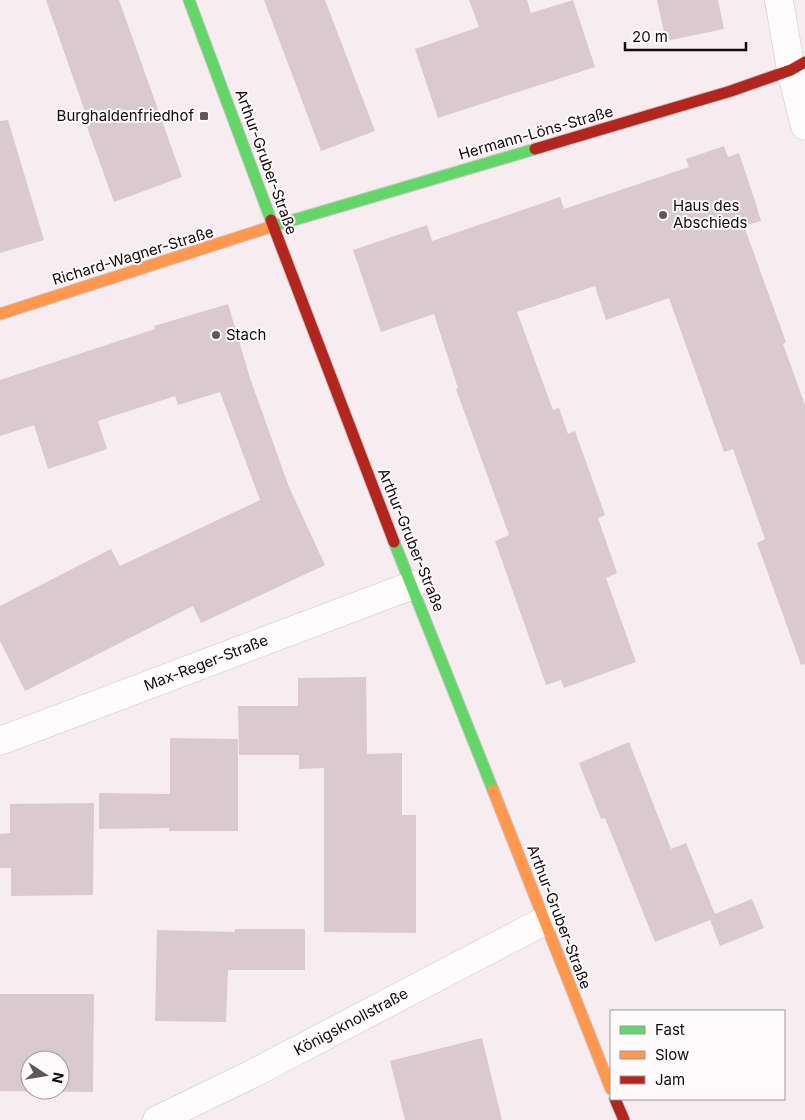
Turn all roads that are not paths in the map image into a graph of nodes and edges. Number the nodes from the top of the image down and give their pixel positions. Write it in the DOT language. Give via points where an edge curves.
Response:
graph roads {
  1 [pos="189,0"];
  2 [pos="779,0"];
  3 [pos="798,66"];
  4 [pos="805,126"];
  5 [pos="274,228"];
  6 [pos="0,314"];
  7 [pos="413,584"];
  8 [pos="0,741"];
  9 [pos="544,921"];
  10 [pos="610,1086"];
  11 [pos="615,1100"];
  12 [pos="157,1120"];
  13 [pos="624,1120"];
  1 -- 5 [label="street, Arthur-Gruber-Straße"];
  2 -- 3 [label="street"];
  3 -- 4 [label="street"];
  3 -- 5 [label="street, Hermann-Löns-Straße" via="730,91"];
  5 -- 6 [label="street, Richard-Wagner-Straße"];
  5 -- 7 [label="street, Arthur-Gruber-Straße" via="336,394"];
  7 -- 8 [label="street, Max-Reger-Straße"];
  7 -- 9 [label="street, Arthur-Gruber-Straße"];
  9 -- 10 [label="street, Arthur-Gruber-Straße"];
  9 -- 12 [label="street, Königsknollstraße" via="254,1073"];
  11 -- 13 [label="street"];
}
